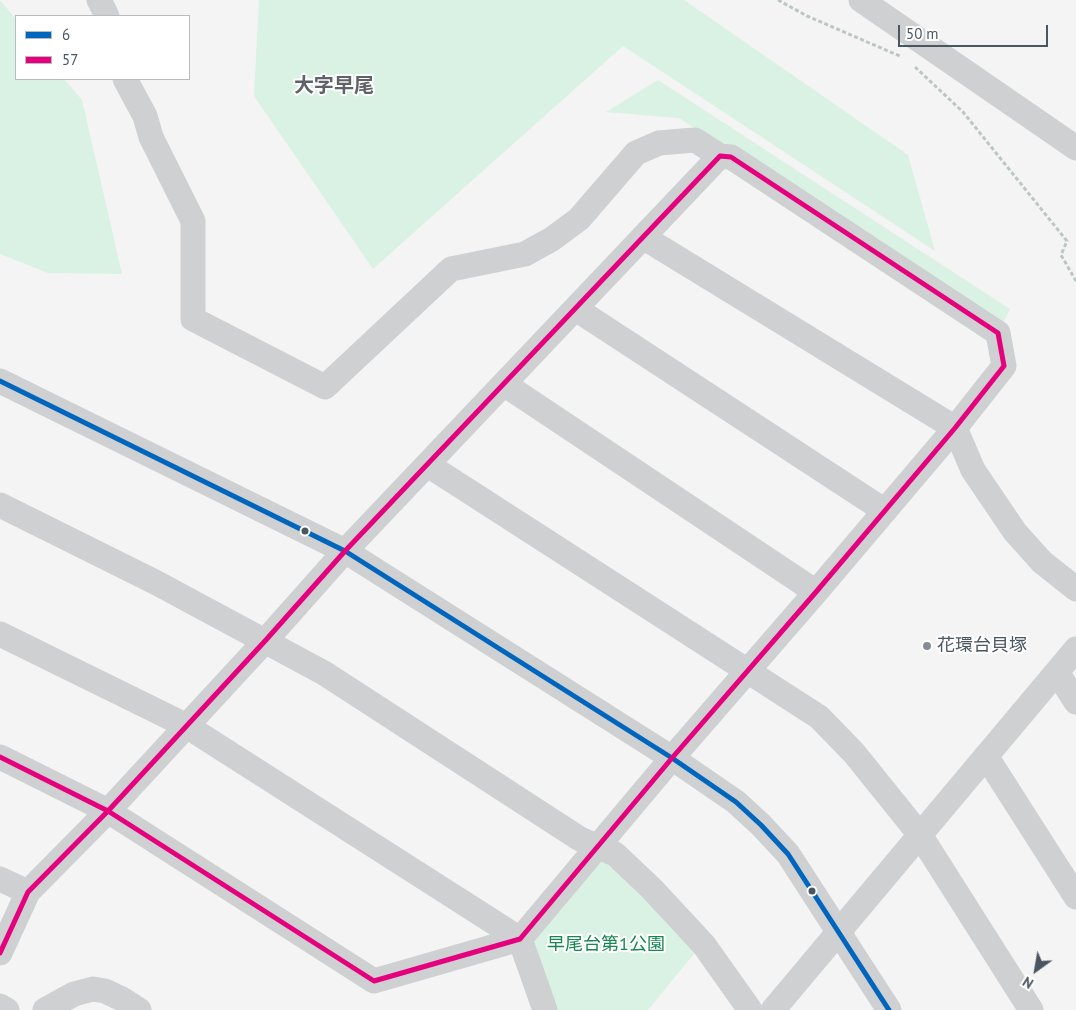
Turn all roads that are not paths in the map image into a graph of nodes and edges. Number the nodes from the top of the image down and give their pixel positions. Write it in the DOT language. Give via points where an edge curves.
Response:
graph roads {
  1 [pos="99,0"];
  2 [pos="861,0"];
  3 [pos="106,15"];
  4 [pos="125,80"];
  5 [pos="1076,148"];
  6 [pos="720,156"];
  7 [pos="643,237"];
  8 [pos="576,309"];
  9 [pos="504,384"];
  10 [pos="2,385"];
  11 [pos="955,428"];
  12 [pos="428,465"];
  13 [pos="0,505"];
  14 [pos="885,511"];
  15 [pos="345,551"];
  16 [pos="1076,589"];
  17 [pos="816,592"];
  18 [pos="0,634"];
  19 [pos="265,641"];
  20 [pos="1076,649"];
  21 [pos="748,671"];
  22 [pos="1056,672"];
  23 [pos="1076,702"];
  24 [pos="185,725"];
  25 [pos="986,756"];
  26 [pos="0,757"];
  27 [pos="672,758"];
  28 [pos="108,811"];
  29 [pos="920,835"];
  30 [pos="598,847"];
  31 [pos="0,878"];
  32 [pos="28,892"];
  33 [pos="1076,897"];
  34 [pos="838,932"];
  35 [pos="520,939"];
  36 [pos="0,953"];
  37 [pos="0,1006"];
  38 [pos="7,1010"];
  39 [pos="44,1010"];
  40 [pos="139,1010"];
  41 [pos="545,1010"];
  42 [pos="750,1010"];
  43 [pos="773,1010"];
  44 [pos="889,1010"];
  45 [pos="1031,1010"];
  1 -- 3 [label="street"];
  2 -- 5 [label="street"];
  4 -- 6 [label="street" via="145,116 151,137 193,221 192,319 325,387 451,269 525,254 552,239 579,219 636,153 659,143 695,140"];
  6 -- 7 [label="street"];
  6 -- 11 [label="street" via="731,157 998,332 1004,366"];
  7 -- 8 [label="street"];
  7 -- 11 [label="street"];
  8 -- 9 [label="street"];
  8 -- 14 [label="street"];
  9 -- 12 [label="street"];
  9 -- 17 [label="street"];
  10 -- 15 [label="street"];
  11 -- 14 [label="street"];
  11 -- 16 [label="street" via="973,470 1015,532 1042,562"];
  12 -- 15 [label="street"];
  12 -- 21 [label="street"];
  13 -- 19 [label="street"];
  14 -- 17 [label="street"];
  15 -- 19 [label="street"];
  15 -- 27 [label="street"];
  17 -- 21 [label="street"];
  18 -- 24 [label="street"];
  19 -- 24 [label="street"];
  19 -- 30 [label="street" via="324,673 580,839"];
  20 -- 22 [label="street"];
  21 -- 27 [label="street"];
  21 -- 29 [label="street" via="819,717 854,753"];
  22 -- 23 [label="street"];
  22 -- 25 [label="street"];
  24 -- 28 [label="street"];
  24 -- 35 [label="street"];
  25 -- 29 [label="street"];
  25 -- 33 [label="street"];
  26 -- 28 [label="street"];
  27 -- 30 [label="street"];
  27 -- 34 [label="street" via="736,802 788,854"];
  28 -- 32 [label="street"];
  28 -- 35 [label="street" via="374,981"];
  29 -- 34 [label="street"];
  29 -- 45 [label="street"];
  30 -- 35 [label="street"];
  30 -- 42 [label="street" via="615,854 678,917 704,945"];
  31 -- 32 [label="street"];
  32 -- 36 [label="street"];
  34 -- 43 [label="street"];
  34 -- 44 [label="street"];
  35 -- 41 [label="street"];
  37 -- 38 [label="street"];
  39 -- 40 [label="street" via="74,994 93,989 105,991"];
}
